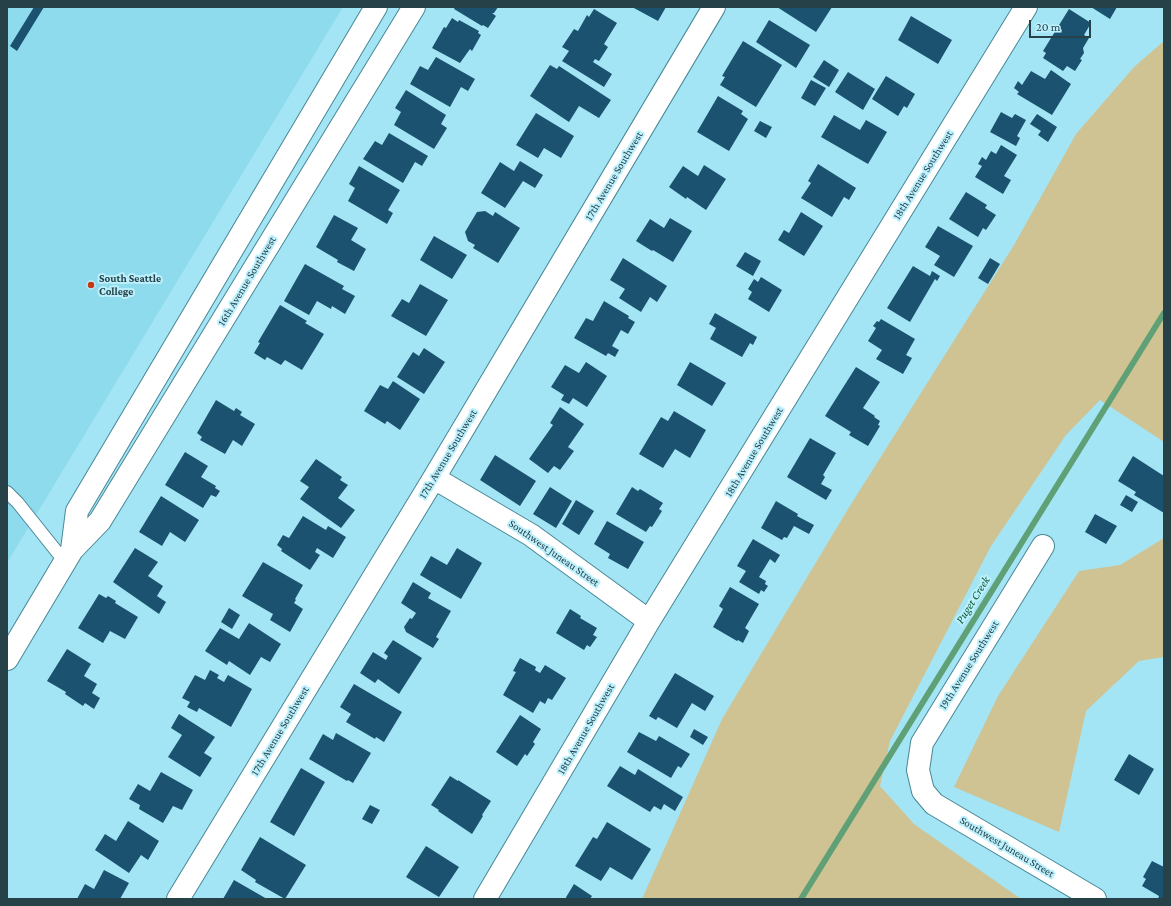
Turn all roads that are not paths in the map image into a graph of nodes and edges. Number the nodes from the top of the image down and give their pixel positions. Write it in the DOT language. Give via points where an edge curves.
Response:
graph roads {
  1 [pos="376,7"];
  2 [pos="414,7"];
  3 [pos="714,7"];
  4 [pos="1026,7"];
  5 [pos="434,478"];
  6 [pos="7,492"];
  7 [pos="1042,546"];
  8 [pos="68,556"];
  9 [pos="649,621"];
  10 [pos="7,659"];
  11 [pos="923,791"];
  12 [pos="178,899"];
  13 [pos="485,899"];
  14 [pos="1095,899"];
  1 -- 8 [label="street, 16th Avenue Southwest" via="77,511"];
  2 -- 8 [label="street, 16th Avenue Southwest" via="100,521"];
  3 -- 5 [label="street, 17th Avenue Southwest"];
  4 -- 9 [label="street, 18th Avenue Southwest"];
  5 -- 9 [label="street, Southwest Juneau Street" via="531,535"];
  5 -- 12 [label="street, 17th Avenue Southwest"];
  6 -- 8 [label="lane"];
  7 -- 11 [label="street, 19th Avenue Southwest" via="922,743 918,770"];
  8 -- 10 [label="street, 16th Avenue Southwest"];
  9 -- 13 [label="street, 18th Avenue Southwest"];
  11 -- 14 [label="street, Southwest Juneau Street" via="934,804"];
}
